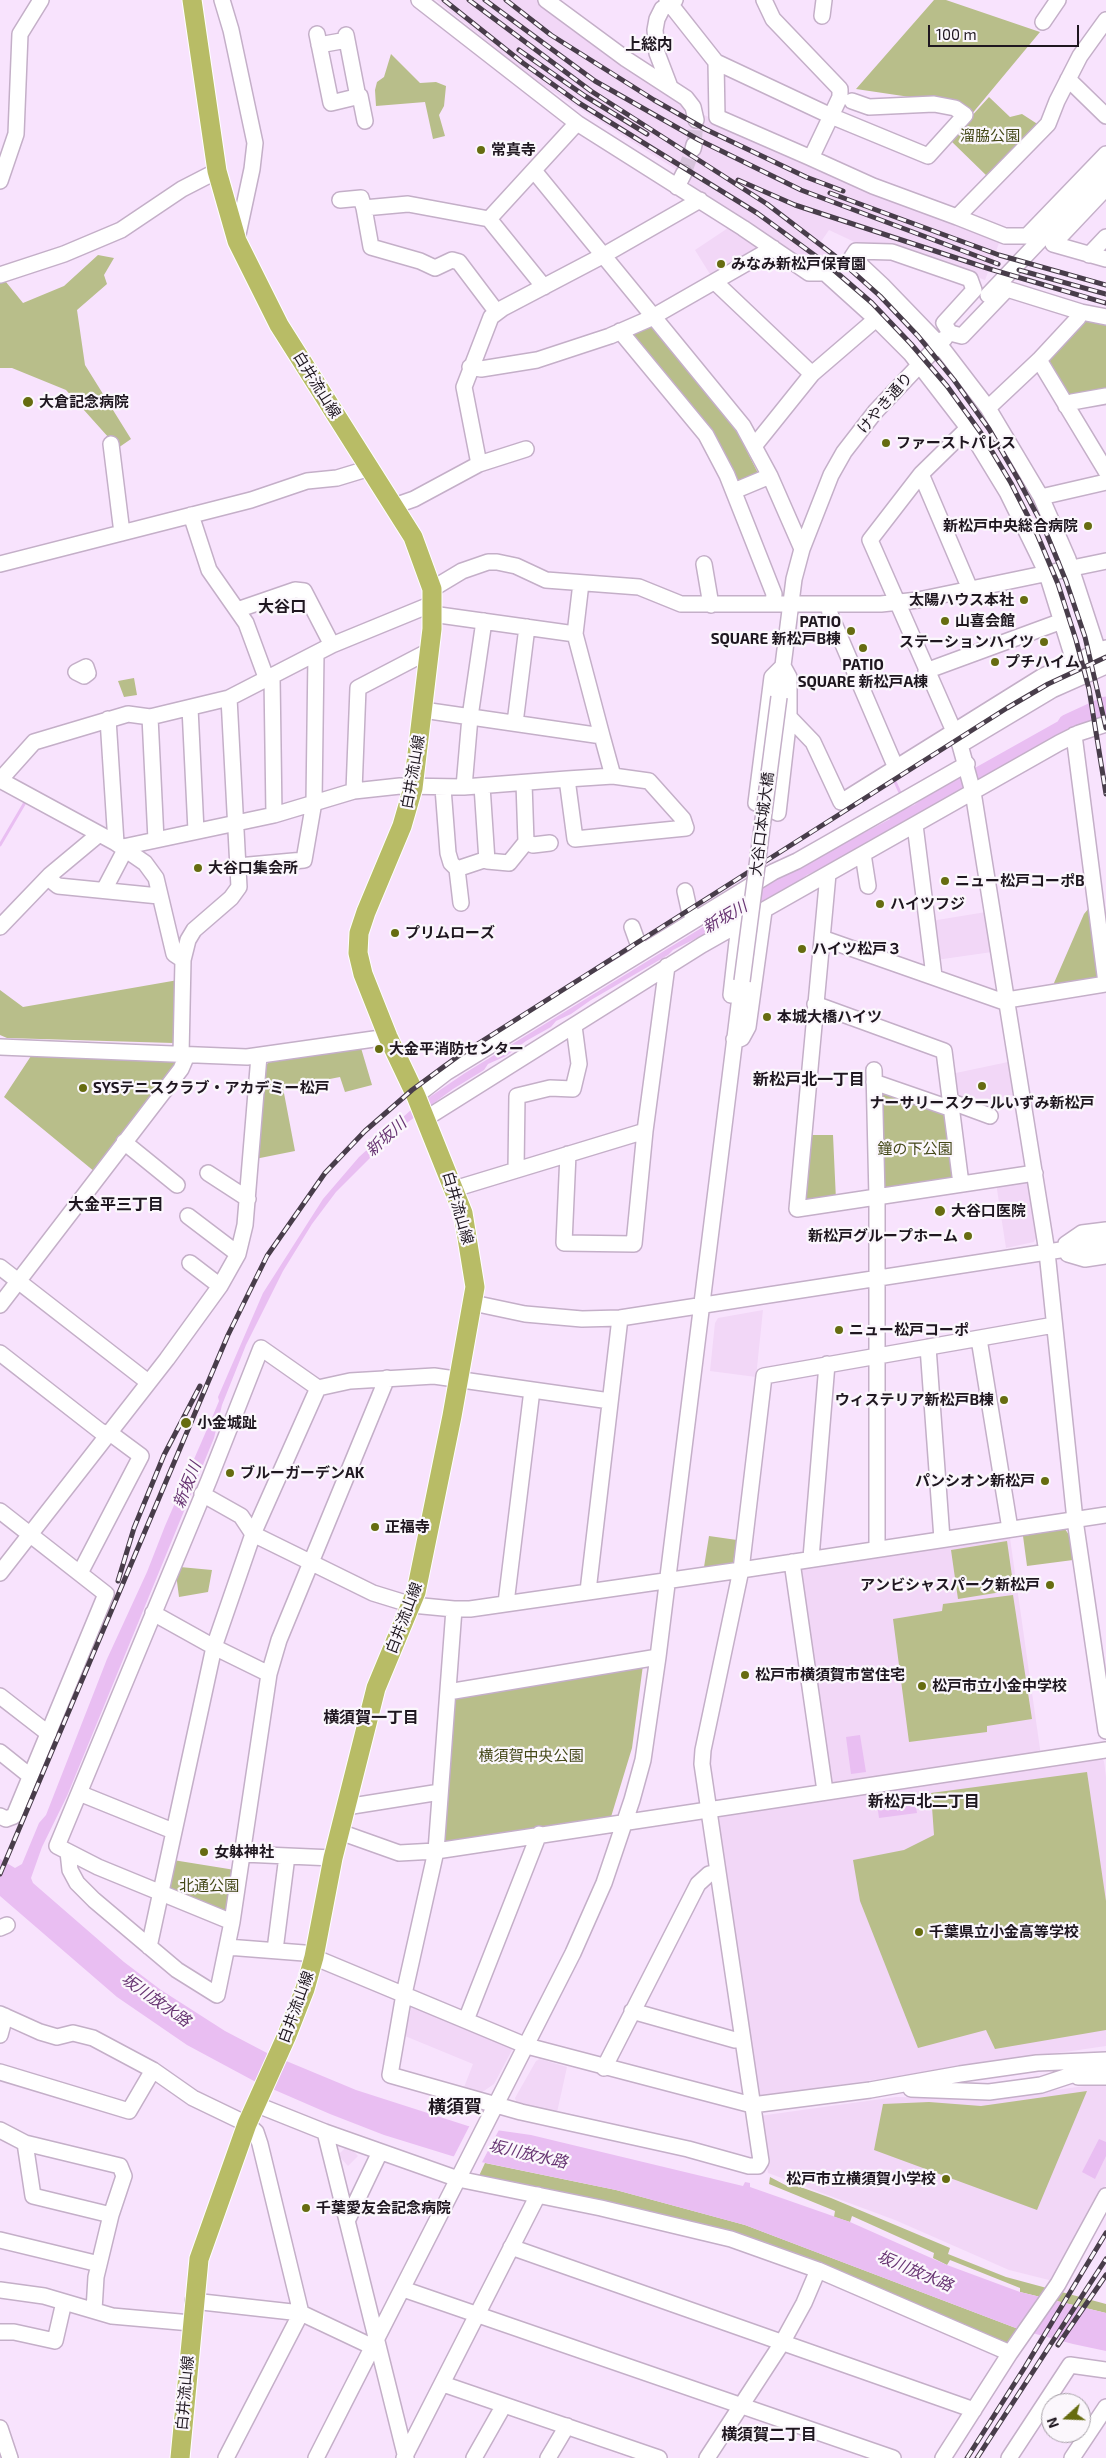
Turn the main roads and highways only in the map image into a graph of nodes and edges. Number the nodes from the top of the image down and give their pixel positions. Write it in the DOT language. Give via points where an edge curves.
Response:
graph roads {
  1 [pos="192,0"];
  2 [pos="180,2458"];
  1 -- 2 [label="main road, 白井流山線" via="217,171 237,241 279,325 394,506 420,553 432,602 413,788 402,826 366,912 359,933 358,953 388,1037 454,1189 462,1213 475,1286 422,1567 412,1605 376,1688 333,1858 305,1989 247,2124 199,2259"];
}
